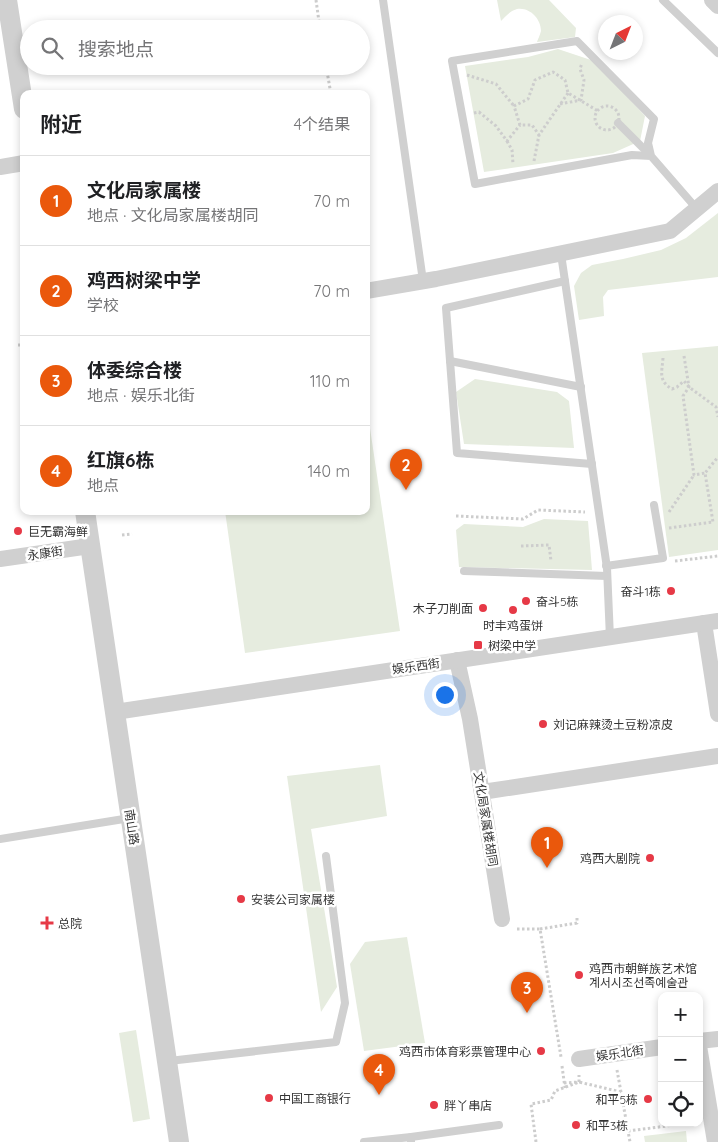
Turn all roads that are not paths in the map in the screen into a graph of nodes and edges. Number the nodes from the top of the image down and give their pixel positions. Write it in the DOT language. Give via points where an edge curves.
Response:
graph roads {
  1 [pos="7,0"];
  2 [pos="383,0"];
  3 [pos="663,0"];
  4 [pos="712,0"];
  5 [pos="718,6"];
  6 [pos="718,53"];
  7 [pos="21,90"];
  8 [pos="618,123"];
  9 [pos="648,142"];
  10 [pos="632,156"];
  11 [pos="651,156"];
  12 [pos="20,164"];
  13 [pos="0,167"];
  14 [pos="718,191"];
  15 [pos="697,208"];
  16 [pos="561,254"];
  17 [pos="423,281"];
  18 [pos="565,281"];
  19 [pos="370,290"];
  20 [pos="450,361"];
  21 [pos="580,387"];
  22 [pos="592,464"];
  23 [pos="654,505"];
  24 [pos="86,515"];
  25 [pos="90,546"];
  26 [pos="0,560"];
  27 [pos="606,566"];
  28 [pos="464,571"];
  29 [pos="607,576"];
  30 [pos="711,622"];
  31 [pos="610,638"];
  32 [pos="457,660"];
  33 [pos="114,712"];
  34 [pos="718,714"];
  35 [pos="718,756"];
  36 [pos="482,792"];
  37 [pos="130,818"];
  38 [pos="0,839"];
  39 [pos="326,856"];
  40 [pos="502,919"];
  41 [pos="718,1039"];
  42 [pos="703,1041"];
  43 [pos="658,1048"];
  44 [pos="579,1059"];
  45 [pos="167,1061"];
  46 [pos="703,1070"];
  47 [pos="499,1125"];
  48 [pos="411,1139"];
  49 [pos="179,1142"];
  50 [pos="364,1142"];
  51 [pos="715,1142"];
  1 -- 7 [label="street"];
  2 -- 17 [label="lane"];
  3 -- 6 [label="lane"];
  4 -- 5 [label="street"];
  8 -- 11 [label="lane"];
  9 -- 10 [label="lane"];
  9 -- 10 [label="lane" via="654,119 577,41 452,61 475,184"];
  9 -- 11 [label="lane"];
  10 -- 11 [label="lane"];
  11 -- 15 [label="lane"];
  12 -- 13 [label="street"];
  14 -- 15 [label="street"];
  15 -- 16 [label="street" via="670,231"];
  16 -- 17 [label="street"];
  16 -- 18 [label="lane"];
  17 -- 19 [label="street"];
  18 -- 20 [label="lane" via="446,308"];
  18 -- 21 [label="lane"];
  20 -- 21 [label="lane"];
  20 -- 22 [label="lane" via="456,453"];
  21 -- 22 [label="lane"];
  22 -- 27 [label="lane"];
  23 -- 27 [label="lane" via="663,558"];
  24 -- 25 [label="street, 南山路"];
  25 -- 26 [label="street, 永康街"];
  25 -- 33 [label="street, 南山路"];
  27 -- 29 [label="lane"];
  28 -- 29 [label="lane"];
  29 -- 31 [label="lane"];
  30 -- 31 [label="street, 娱乐西街"];
  30 -- 34 [label="street"];
  31 -- 32 [label="street, 娱乐西街"];
  32 -- 33 [label="street, 娱乐西街"];
  32 -- 36 [label="street, 文化局家属楼胡同"];
  33 -- 37 [label="street, 南山路"];
  35 -- 36 [label="street"];
  36 -- 40 [label="street, 文化局家属楼胡同"];
  37 -- 38 [label="lane"];
  37 -- 45 [label="street, 南山路"];
  39 -- 45 [label="lane" via="345,1003 336,1042"];
  41 -- 42 [label="street"];
  43 -- 44 [label="street, 娱乐北街"];
  45 -- 49 [label="street, 南山路"];
  46 -- 51 [label="street"];
  47 -- 48 [label="lane"];
  48 -- 50 [label="lane"];
}
